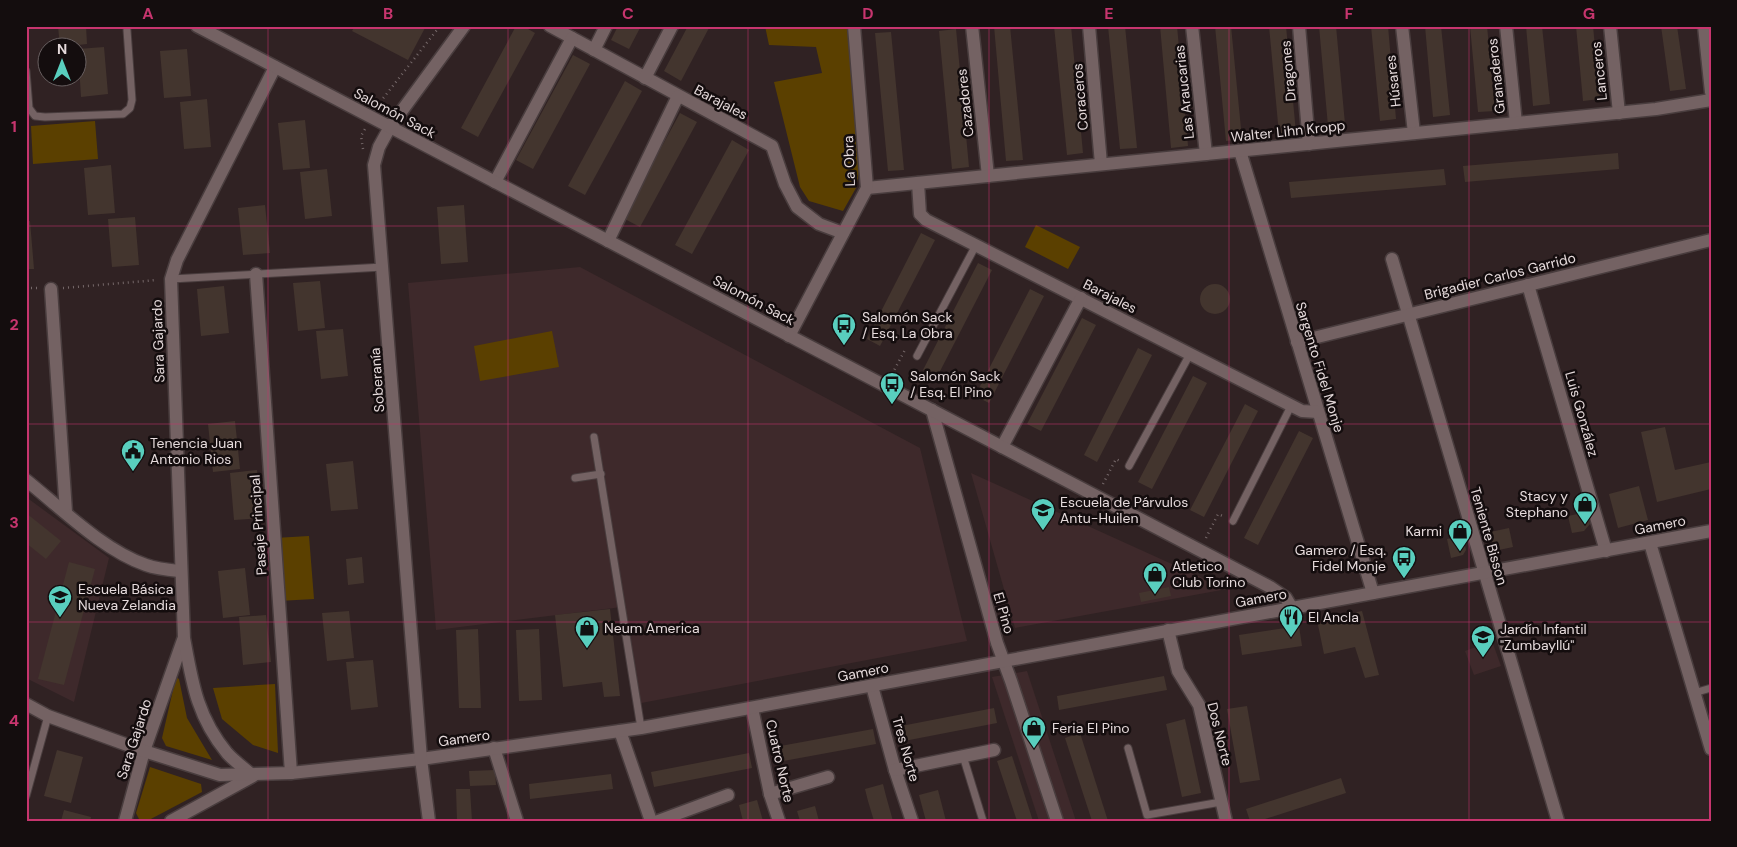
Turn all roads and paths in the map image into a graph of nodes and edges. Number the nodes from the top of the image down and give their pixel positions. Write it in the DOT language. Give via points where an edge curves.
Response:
graph roads {
  1 [pos="196,26"];
  2 [pos="464,26"];
  3 [pos="550,26"];
  4 [pos="606,26"];
  5 [pos="672,26"];
  6 [pos="854,26"];
  7 [pos="972,26"];
  8 [pos="1089,26"];
  9 [pos="1192,26"];
  10 [pos="1298,26"];
  11 [pos="1402,26"];
  12 [pos="1506,26"];
  13 [pos="1610,26"];
  14 [pos="1704,26"];
  15 [pos="127,30"];
  16 [pos="572,38"];
  17 [pos="594,50"];
  18 [pos="275,67"];
  19 [pos="26,71"];
  20 [pos="645,78"];
  21 [pos="1711,92"];
  22 [pos="678,96"];
  23 [pos="1711,100"];
  24 [pos="1618,113"];
  25 [pos="1516,123"];
  26 [pos="390,127"];
  27 [pos="1414,133"];
  28 [pos="1309,144"];
  29 [pos="1240,150"];
  30 [pos="1206,154"];
  31 [pos="1101,164"];
  32 [pos="988,176"];
  33 [pos="495,182"];
  34 [pos="918,183"];
  35 [pos="867,188"];
  36 [pos="843,233"];
  37 [pos="1711,240"];
  38 [pos="608,241"];
  39 [pos="976,245"];
  40 [pos="1392,259"];
  41 [pos="383,267"];
  42 [pos="256,274"];
  43 [pos="171,279"];
  44 [pos="1528,285"];
  45 [pos="26,288"];
  46 [pos="51,289"];
  47 [pos="1081,298"];
  48 [pos="1408,314"];
  49 [pos="789,336"];
  50 [pos="1296,342"];
  51 [pos="1190,354"];
  52 [pos="902,356"];
  53 [pos="917,356"];
  54 [pos="886,386"];
  55 [pos="1291,406"];
  56 [pos="932,410"];
  57 [pos="1318,412"];
  58 [pos="594,437"];
  59 [pos="1002,447"];
  60 [pos="1129,466"];
  61 [pos="600,474"];
  62 [pos="575,478"];
  63 [pos="26,480"];
  64 [pos="1096,496"];
  65 [pos="66,512"];
  66 [pos="1216,519"];
  67 [pos="1233,521"];
  68 [pos="1711,531"];
  69 [pos="1650,543"];
  70 [pos="1200,550"];
  71 [pos="1606,551"];
  72 [pos="180,571"];
  73 [pos="1484,573"];
  74 [pos="1373,592"];
  75 [pos="1292,608"];
  76 [pos="1168,630"];
  77 [pos="184,638"];
  78 [pos="1003,661"];
  79 [pos="872,686"];
  80 [pos="1711,688"];
  81 [pos="1694,692"];
  82 [pos="26,704"];
  83 [pos="752,708"];
  84 [pos="48,716"];
  85 [pos="641,728"];
  86 [pos="620,731"];
  87 [pos="494,748"];
  88 [pos="1128,748"];
  89 [pos="994,750"];
  90 [pos="1711,750"];
  91 [pos="144,751"];
  92 [pos="963,756"];
  93 [pos="421,759"];
  94 [pos="895,770"];
  95 [pos="291,774"];
  96 [pos="253,776"];
  97 [pos="828,777"];
  98 [pos="770,794"];
  99 [pos="728,795"];
  100 [pos="26,796"];
  101 [pos="1221,802"];
  102 [pos="125,821"];
  103 [pos="170,821"];
  104 [pos="429,821"];
  105 [pos="517,821"];
  106 [pos="651,821"];
  107 [pos="658,821"];
  108 [pos="778,821"];
  109 [pos="912,821"];
  110 [pos="983,821"];
  111 [pos="1057,821"];
  112 [pos="1226,821"];
  113 [pos="1558,821"];
  1 -- 18 [label="street, Salomón Sack"];
  2 -- 26 [label="street, Soberanía"];
  3 -- 16 [label="street, Barajales"];
  4 -- 17 [label="street"];
  5 -- 20 [label="street"];
  6 -- 35 [label="street, La Obra"];
  7 -- 32 [label="street, Cazadores"];
  8 -- 31 [label="street, Coraceros"];
  9 -- 30 [label="street, Las Araucarias"];
  10 -- 28 [label="street, Dragones"];
  11 -- 27 [label="street, Húsares"];
  12 -- 25 [label="street, Granaderos"];
  13 -- 24 [label="street, Lanceros"];
  14 -- 21 [label="street"];
  15 -- 19 [label="lane" via="132,100 130,108 123,114 35,116 29,108"];
  16 -- 17 [label="street, Barajales"];
  16 -- 33 [label="street"];
  17 -- 20 [label="street, Barajales"];
  18 -- 26 [label="street, Salomón Sack"];
  18 -- 43 [label="street, Sara Gajardo"];
  20 -- 22 [label="street, Barajales"];
  22 -- 36 [label="street, Barajales" via="772,146 785,184 797,206 819,224"];
  22 -- 38 [label="street"];
  23 -- 24 [label="street, Walter Lihn Kropp"];
  24 -- 25 [label="street, Walter Lihn Kropp"];
  25 -- 27 [label="street, Walter Lihn Kropp"];
  26 -- 33 [label="street, Salomón Sack"];
  26 -- 41 [label="street, Soberanía" via="374,166"];
  27 -- 28 [label="street, Walter Lihn Kropp"];
  28 -- 29 [label="street, Walter Lihn Kropp"];
  29 -- 30 [label="street, Walter Lihn Kropp"];
  29 -- 50 [label="street, Sargento Fidel Monje"];
  30 -- 31 [label="street, Walter Lihn Kropp"];
  31 -- 32 [label="street, Walter Lihn Kropp"];
  32 -- 34 [label="street, Walter Lihn Kropp"];
  33 -- 38 [label="street, Salomón Sack"];
  34 -- 35 [label="street, Walter Lihn Kropp"];
  34 -- 39 [label="street, Barajales" via="920,214 924,219"];
  35 -- 36 [label="street, La Obra"];
  36 -- 49 [label="street, La Obra"];
  37 -- 44 [label="street, Brigadier Carlos Garrido"];
  38 -- 49 [label="street, Salomón Sack"];
  39 -- 47 [label="street, Barajales"];
  39 -- 53 [label="lane"];
  40 -- 48 [label="street, Teniente Bisson"];
  41 -- 42 [label="lane"];
  41 -- 93 [label="street, Soberanía"];
  42 -- 43 [label="lane"];
  42 -- 95 [label="street, Pasaje Principal"];
  43 -- 46 [label="path"];
  43 -- 72 [label="street, Sara Gajardo"];
  44 -- 48 [label="street, Brigadier Carlos Garrido"];
  44 -- 71 [label="street, Luis González"];
  45 -- 46 [label="path"];
  46 -- 65 [label="street"];
  47 -- 51 [label="street, Barajales"];
  47 -- 59 [label="street"];
  48 -- 50 [label="street, Brigadier Carlos Garrido"];
  48 -- 73 [label="street, Teniente Bisson"];
  49 -- 54 [label="street, Salomón Sack"];
  50 -- 57 [label="street, Sargento Fidel Monje"];
  51 -- 55 [label="street, Barajales"];
  51 -- 60 [label="lane"];
  52 -- 54 [label="path"];
  54 -- 56 [label="street, Salomón Sack"];
  55 -- 57 [label="street, Barajales"];
  55 -- 67 [label="lane"];
  56 -- 59 [label="street, Salomón Sack"];
  56 -- 78 [label="street, El Pino"];
  57 -- 74 [label="street, Sargento Fidel Monje"];
  58 -- 61 [label="lane"];
  59 -- 64 [label="street, Salomón Sack"];
  60 -- 64 [label="path" via="1116,459"];
  61 -- 62 [label="lane"];
  61 -- 85 [label="lane"];
  63 -- 65 [label="street"];
  64 -- 70 [label="street, Salomón Sack"];
  65 -- 72 [label="street" via="108,546 130,558 145,565"];
  66 -- 70 [label="path"];
  68 -- 69 [label="street, Gamero"];
  69 -- 71 [label="street, Gamero"];
  69 -- 81 [label="street"];
  70 -- 75 [label="street, Salomón Sack" via="1279,592"];
  71 -- 73 [label="street, Gamero"];
  72 -- 77 [label="street, Sara Gajardo"];
  73 -- 74 [label="street, Gamero"];
  73 -- 113 [label="street, Teniente Bisson"];
  74 -- 75 [label="street, Gamero"];
  75 -- 76 [label="street, Gamero"];
  76 -- 78 [label="street, Gamero"];
  76 -- 101 [label="street, Dos Norte" via="1178,671 1199,705"];
  77 -- 91 [label="street, Sara Gajardo"];
  77 -- 96 [label="street, Sara Gajardo" via="195,696 206,723 227,754"];
  78 -- 79 [label="street, Gamero"];
  78 -- 111 [label="street, El Pino"];
  79 -- 83 [label="street, Gamero"];
  79 -- 94 [label="street, Tres Norte"];
  80 -- 81 [label="lane"];
  81 -- 90 [label="street"];
  82 -- 84 [label="street, Gamero"];
  83 -- 85 [label="street, Gamero"];
  83 -- 98 [label="street, Cuatro Norte"];
  84 -- 91 [label="street, Gamero"];
  84 -- 100 [label="lane"];
  85 -- 86 [label="street, Gamero"];
  86 -- 87 [label="street, Gamero"];
  86 -- 106 [label="street"];
  87 -- 93 [label="street, Gamero"];
  87 -- 105 [label="street"];
  88 -- 101 [label="lane" via="1147,815"];
  89 -- 92 [label="street"];
  91 -- 96 [label="street, Gamero" via="220,775"];
  91 -- 102 [label="street, Sara Gajardo"];
  92 -- 94 [label="street"];
  92 -- 110 [label="lane"];
  93 -- 95 [label="street, Gamero"];
  93 -- 104 [label="street, Soberanía"];
  94 -- 109 [label="street, Tres Norte"];
  95 -- 96 [label="street, Gamero"];
  96 -- 103 [label="street"];
  97 -- 98 [label="street"];
  98 -- 108 [label="street, Cuatro Norte"];
  99 -- 107 [label="street"];
  101 -- 112 [label="street, Dos Norte"];
}
